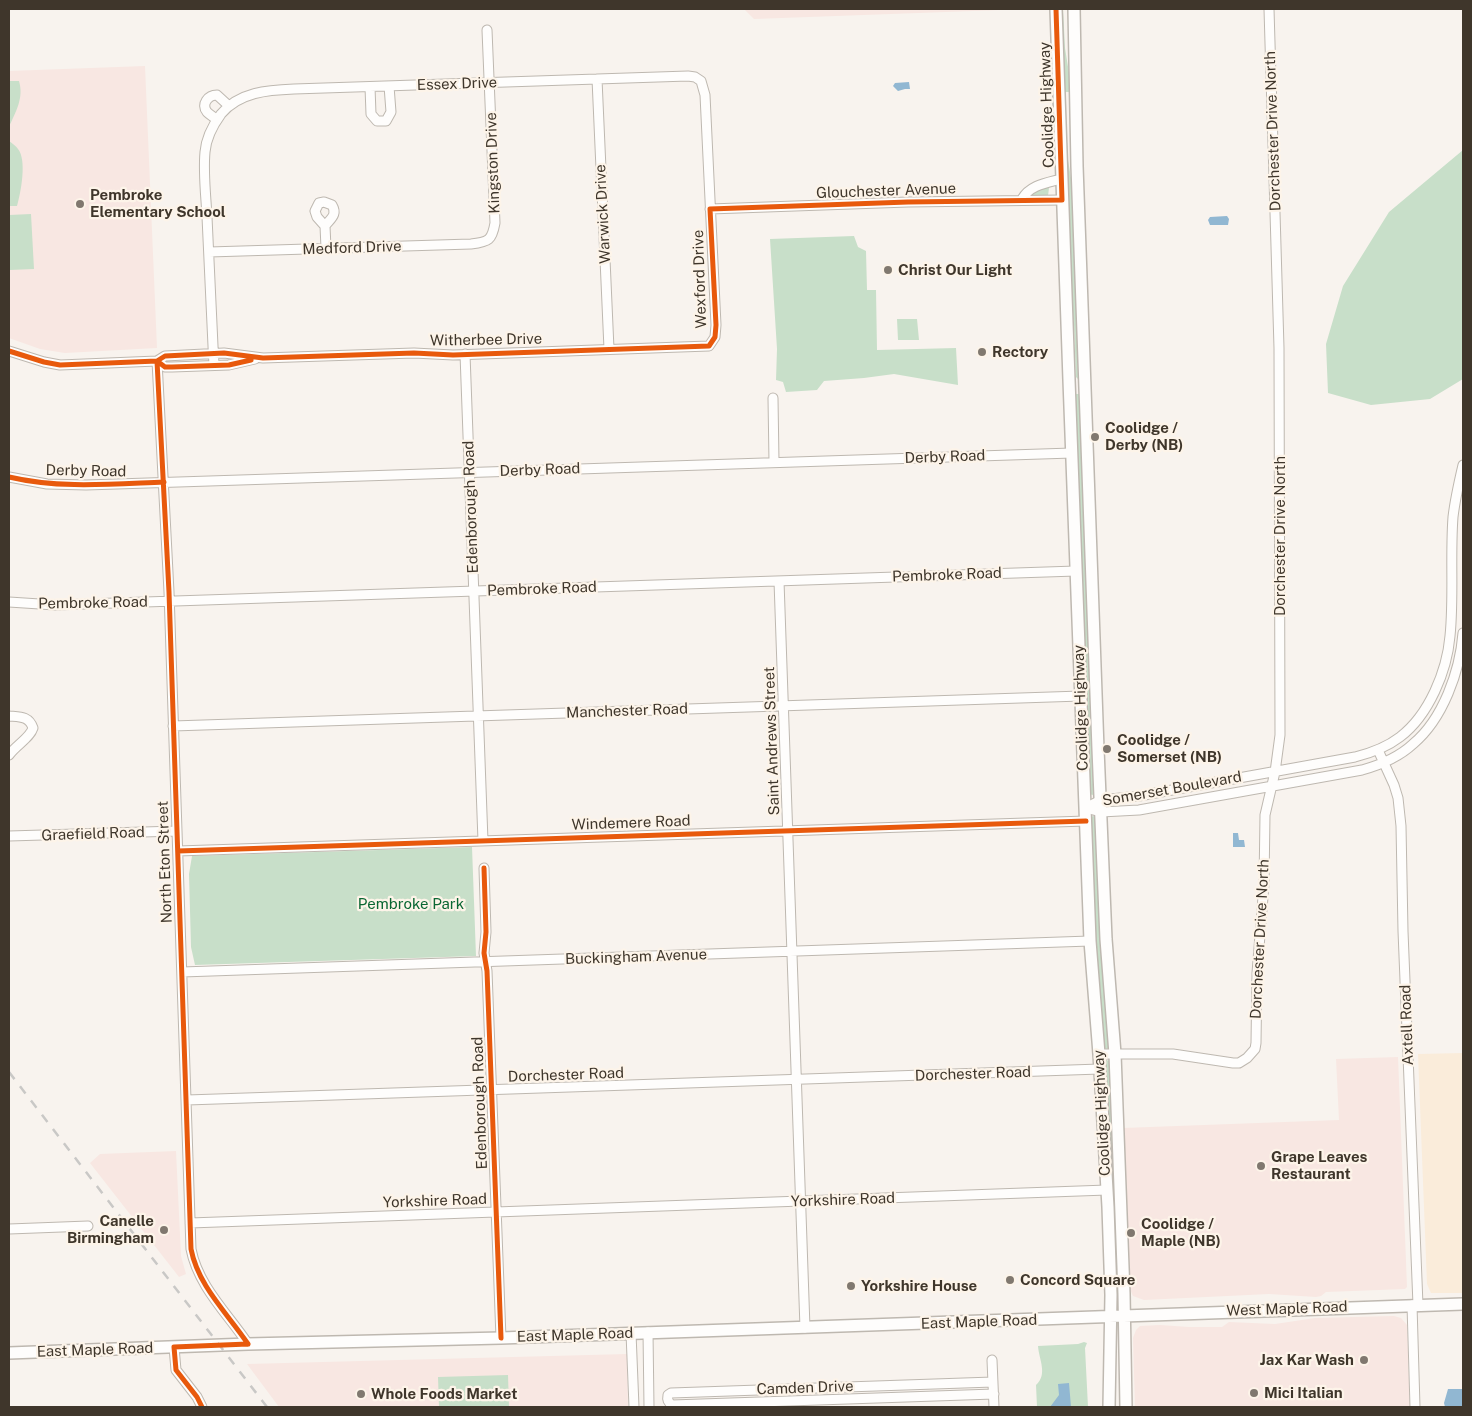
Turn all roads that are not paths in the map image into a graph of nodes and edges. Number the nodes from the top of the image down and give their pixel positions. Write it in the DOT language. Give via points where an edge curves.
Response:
graph roads {
  1 [pos="1056,9"];
  2 [pos="1074,9"];
  3 [pos="1269,9"];
  4 [pos="487,30"];
  5 [pos="597,79"];
  6 [pos="698,79"];
  7 [pos="489,82"];
  8 [pos="389,86"];
  9 [pos="370,87"];
  10 [pos="1059,101"];
  11 [pos="229,106"];
  12 [pos="1075,109"];
  13 [pos="220,116"];
  14 [pos="1062,179"];
  15 [pos="1022,199"];
  16 [pos="1062,200"];
  17 [pos="710,209"];
  18 [pos="325,226"];
  19 [pos="493,235"];
  20 [pos="326,248"];
  21 [pos="209,252"];
  22 [pos="709,346"];
  23 [pos="609,349"];
  24 [pos="9,351"];
  25 [pos="213,353"];
  26 [pos="466,354"];
  27 [pos="263,358"];
  28 [pos="157,361"];
  29 [pos="214,365"];
  30 [pos="1069,380"];
  31 [pos="1085,384"];
  32 [pos="773,398"];
  33 [pos="1072,453"];
  34 [pos="774,462"];
  35 [pos="1463,465"];
  36 [pos="470,472"];
  37 [pos="9,478"];
  38 [pos="164,482"];
  39 [pos="1076,571"];
  40 [pos="779,581"];
  41 [pos="474,591"];
  42 [pos="169,601"];
  43 [pos="9,602"];
  44 [pos="1463,633"];
  45 [pos="1081,696"];
  46 [pos="783,706"];
  47 [pos="9,716"];
  48 [pos="478,716"];
  49 [pos="173,726"];
  50 [pos="1378,750"];
  51 [pos="9,755"];
  52 [pos="1384,763"];
  53 [pos="1275,772"];
  54 [pos="1272,786"];
  55 [pos="1100,800"];
  56 [pos="1085,808"];
  57 [pos="1101,812"];
  58 [pos="1086,821"];
  59 [pos="177,831"];
  60 [pos="787,831"];
  61 [pos="9,836"];
  62 [pos="482,840"];
  63 [pos="178,851"];
  64 [pos="484,868"];
  65 [pos="1090,941"];
  66 [pos="792,951"];
  67 [pos="486,962"];
  68 [pos="182,972"];
  69 [pos="1099,1054"];
  70 [pos="1115,1054"];
  71 [pos="1100,1069"];
  72 [pos="796,1080"];
  73 [pos="492,1090"];
  74 [pos="186,1100"];
  75 [pos="1107,1190"];
  76 [pos="801,1202"];
  77 [pos="1108,1207"];
  78 [pos="1122,1207"];
  79 [pos="496,1212"];
  80 [pos="190,1223"];
  81 [pos="88,1226"];
  82 [pos="9,1229"];
  83 [pos="1463,1304"];
  84 [pos="1415,1305"];
  85 [pos="1124,1315"];
  86 [pos="1110,1316"];
  87 [pos="805,1328"];
  88 [pos="648,1332"];
  89 [pos="631,1333"];
  90 [pos="501,1338"];
  91 [pos="248,1344"];
  92 [pos="174,1347"];
  93 [pos="9,1353"];
  94 [pos="992,1360"];
  95 [pos="993,1382"];
  96 [pos="880,1386"];
  97 [pos="803,1388"];
  98 [pos="730,1390"];
  99 [pos="994,1394"];
  100 [pos="880,1398"];
  101 [pos="731,1403"];
  102 [pos="803,1404"];
  103 [pos="202,1407"];
  104 [pos="634,1407"];
  105 [pos="649,1407"];
  106 [pos="994,1407"];
  107 [pos="1109,1407"];
  108 [pos="1126,1407"];
  109 [pos="1414,1407"];
  1 -- 10 [label="main road, Coolidge Highway"];
  2 -- 12 [label="main road, Coolidge Highway"];
  3 -- 53 [label="street, Dorchester Drive North" via="1280,460 1280,735"];
  4 -- 7 [label="street, Kingston Drive"];
  5 -- 6 [label="street, Essex Drive" via="688,76"];
  5 -- 7 [label="street, Essex Drive"];
  5 -- 23 [label="street, Warwick Drive"];
  6 -- 17 [label="street, Wexford Drive" via="704,90"];
  7 -- 8 [label="street, Essex Drive"];
  7 -- 19 [label="street, Kingston Drive"];
  8 -- 9 [label="street, Essex Drive"];
  8 -- 9 [label="street" via="390,115 381,122 371,114"];
  9 -- 11 [label="street, Essex Drive" via="264,91"];
  10 -- 12 [label="main road" via="1072,100"];
  10 -- 14 [label="main road, Coolidge Highway"];
  11 -- 13 [label="street, Essex Drive"];
  11 -- 13 [label="street" via="217,95 207,99 206,109"];
  12 -- 31 [label="main road, Coolidge Highway"];
  13 -- 21 [label="street" via="210,132 205,152"];
  14 -- 15 [label="street" via="1040,184 1027,191"];
  14 -- 16 [label="main road, Coolidge Highway"];
  15 -- 16 [label="street, Glouchester Avenue"];
  15 -- 17 [label="street, Glouchester Avenue"];
  16 -- 30 [label="main road, Coolidge Highway"];
  17 -- 22 [label="street, Wexford Drive" via="716,325 715,337"];
  18 -- 20 [label="street"];
  19 -- 20 [label="street, Medford Drive" via="484,242 472,244"];
  20 -- 21 [label="street, Medford Drive"];
  21 -- 25 [label="street"];
  22 -- 23 [label="street, Witherbee Drive"];
  23 -- 26 [label="street, Witherbee Drive"];
  24 -- 28 [label="street, Witherbee Drive" via="60,365"];
  25 -- 27 [label="street, Witherbee Drive"];
  25 -- 28 [label="street, Witherbee Drive" via="165,356"];
  25 -- 29 [label="street"];
  26 -- 27 [label="street, Witherbee Drive"];
  26 -- 36 [label="street, Edenborough Road"];
  27 -- 29 [label="street, Witherbee Drive"];
  28 -- 29 [label="street, Witherbee Drive" via="165,367"];
  28 -- 38 [label="street, North Eton Street"];
  30 -- 31 [label="main road" via="1076,386"];
  30 -- 33 [label="main road, Coolidge Highway"];
  31 -- 55 [label="main road, Coolidge Highway"];
  32 -- 34 [label="street"];
  33 -- 34 [label="street, Derby Road"];
  33 -- 39 [label="main road, Coolidge Highway"];
  34 -- 36 [label="street, Derby Road"];
  35 -- 50 [label="street, Somerset Boulevard" via="1453,517 1450,637 1445,662 1433,694 1416,721 1400,737"];
  36 -- 38 [label="street, Derby Road"];
  36 -- 41 [label="street, Edenborough Road"];
  37 -- 38 [label="street, Derby Road" via="65,485"];
  38 -- 42 [label="street, North Eton Street"];
  39 -- 40 [label="street, Pembroke Road"];
  39 -- 45 [label="main road, Coolidge Highway"];
  40 -- 41 [label="street, Pembroke Road"];
  40 -- 46 [label="street, Saint Andrews Street"];
  41 -- 42 [label="street, Pembroke Road"];
  41 -- 48 [label="street, Edenborough Road"];
  42 -- 43 [label="street, Pembroke Road" via="55,605"];
  42 -- 49 [label="street, North Eton Street"];
  44 -- 52 [label="street, Somerset Boulevard" via="1458,663 1445,701 1414,744"];
  45 -- 46 [label="street, Manchester Road"];
  45 -- 56 [label="main road, Coolidge Highway"];
  46 -- 48 [label="street, Manchester Road"];
  46 -- 60 [label="street, Saint Andrews Street"];
  47 -- 51 [label="street" via="26,718 33,728"];
  48 -- 49 [label="street, Manchester Road"];
  48 -- 62 [label="street, Edenborough Road"];
  49 -- 59 [label="street, North Eton Street"];
  50 -- 52 [label="street, Axtell Road"];
  50 -- 53 [label="street, Somerset Boulevard"];
  52 -- 54 [label="street, Somerset Boulevard"];
  52 -- 84 [label="street, Axtell Road" via="1396,792 1401,826"];
  53 -- 54 [label="street, Dorchester Drive North"];
  53 -- 55 [label="street, Somerset Boulevard"];
  54 -- 57 [label="street, Somerset Boulevard" via="1139,810"];
  54 -- 70 [label="street, Dorchester Drive North" via="1264,825 1256,1043 1251,1054 1239,1063 1178,1054"];
  55 -- 56 [label="street, Somerset Boulevard"];
  55 -- 57 [label="main road, Coolidge Highway"];
  56 -- 57 [label="street, Somerset Boulevard"];
  56 -- 58 [label="main road, Coolidge Highway"];
  57 -- 70 [label="main road, Coolidge Highway"];
  58 -- 60 [label="street, Windemere Road"];
  58 -- 65 [label="main road, Coolidge Highway"];
  59 -- 61 [label="street, Graefield Road"];
  59 -- 63 [label="street, North Eton Street"];
  60 -- 62 [label="street, Windemere Road"];
  60 -- 66 [label="street, Saint Andrews Street"];
  62 -- 63 [label="street, Windemere Road"];
  63 -- 68 [label="street, North Eton Street"];
  64 -- 67 [label="street, Edenborough Road"];
  65 -- 66 [label="street, Buckingham Avenue"];
  65 -- 69 [label="main road, Coolidge Highway"];
  66 -- 67 [label="street, Buckingham Avenue"];
  66 -- 72 [label="street, Saint Andrews Street"];
  67 -- 68 [label="street, Buckingham Avenue"];
  67 -- 73 [label="street, Edenborough Road"];
  68 -- 74 [label="street, North Eton Street"];
  69 -- 70 [label="street"];
  69 -- 71 [label="main road, Coolidge Highway"];
  70 -- 78 [label="main road, Coolidge Highway"];
  71 -- 72 [label="street, Dorchester Road"];
  71 -- 75 [label="main road, Coolidge Highway"];
  72 -- 73 [label="street, Dorchester Road"];
  72 -- 76 [label="street, Saint Andrews Street"];
  73 -- 74 [label="street, Dorchester Road"];
  73 -- 79 [label="street, Edenborough Road"];
  74 -- 80 [label="street, North Eton Street"];
  75 -- 76 [label="street, Yorkshire Road"];
  75 -- 77 [label="main road, Coolidge Highway"];
  76 -- 79 [label="street, Yorkshire Road"];
  76 -- 87 [label="street, Saint Andrews Street"];
  77 -- 78 [label="main road"];
  77 -- 86 [label="main road, Coolidge Highway"];
  78 -- 85 [label="main road, Coolidge Highway"];
  79 -- 80 [label="street, Yorkshire Road"];
  79 -- 90 [label="street, Edenborough Road"];
  80 -- 91 [label="street, North Eton Street" via="191,1249 197,1271"];
  81 -- 82 [label="street"];
  83 -- 84 [label="main road, West Maple Road"];
  84 -- 85 [label="main road, West Maple Road"];
  84 -- 109 [label="street, Axtell Road"];
  85 -- 86 [label="main road, West Maple Road"];
  85 -- 108 [label="main road, Coolidge Highway"];
  86 -- 87 [label="main road, East Maple Road"];
  86 -- 107 [label="main road, Coolidge Highway"];
  87 -- 88 [label="main road, East Maple Road"];
  88 -- 89 [label="main road, East Maple Road"];
  88 -- 105 [label="street"];
  89 -- 90 [label="main road, East Maple Road"];
  89 -- 104 [label="street"];
  90 -- 91 [label="main road, East Maple Road"];
  91 -- 92 [label="main road, East Maple Road"];
  92 -- 93 [label="main road, East Maple Road"];
  92 -- 103 [label="street" via="176,1370"];
  94 -- 95 [label="street"];
  95 -- 96 [label="street, Camden Drive"];
  95 -- 99 [label="street"];
  96 -- 97 [label="street, Camden Drive"];
  96 -- 100 [label="street"];
  97 -- 98 [label="street, Camden Drive"];
  97 -- 102 [label="street"];
  98 -- 101 [label="street"];
  98 -- 101 [label="street, Camden Drive" via="671,1393 667,1399 672,1405"];
  99 -- 100 [label="street, Camden Drive"];
  99 -- 106 [label="street"];
  100 -- 102 [label="street, Camden Drive"];
  101 -- 102 [label="street, Camden Drive"];
}
